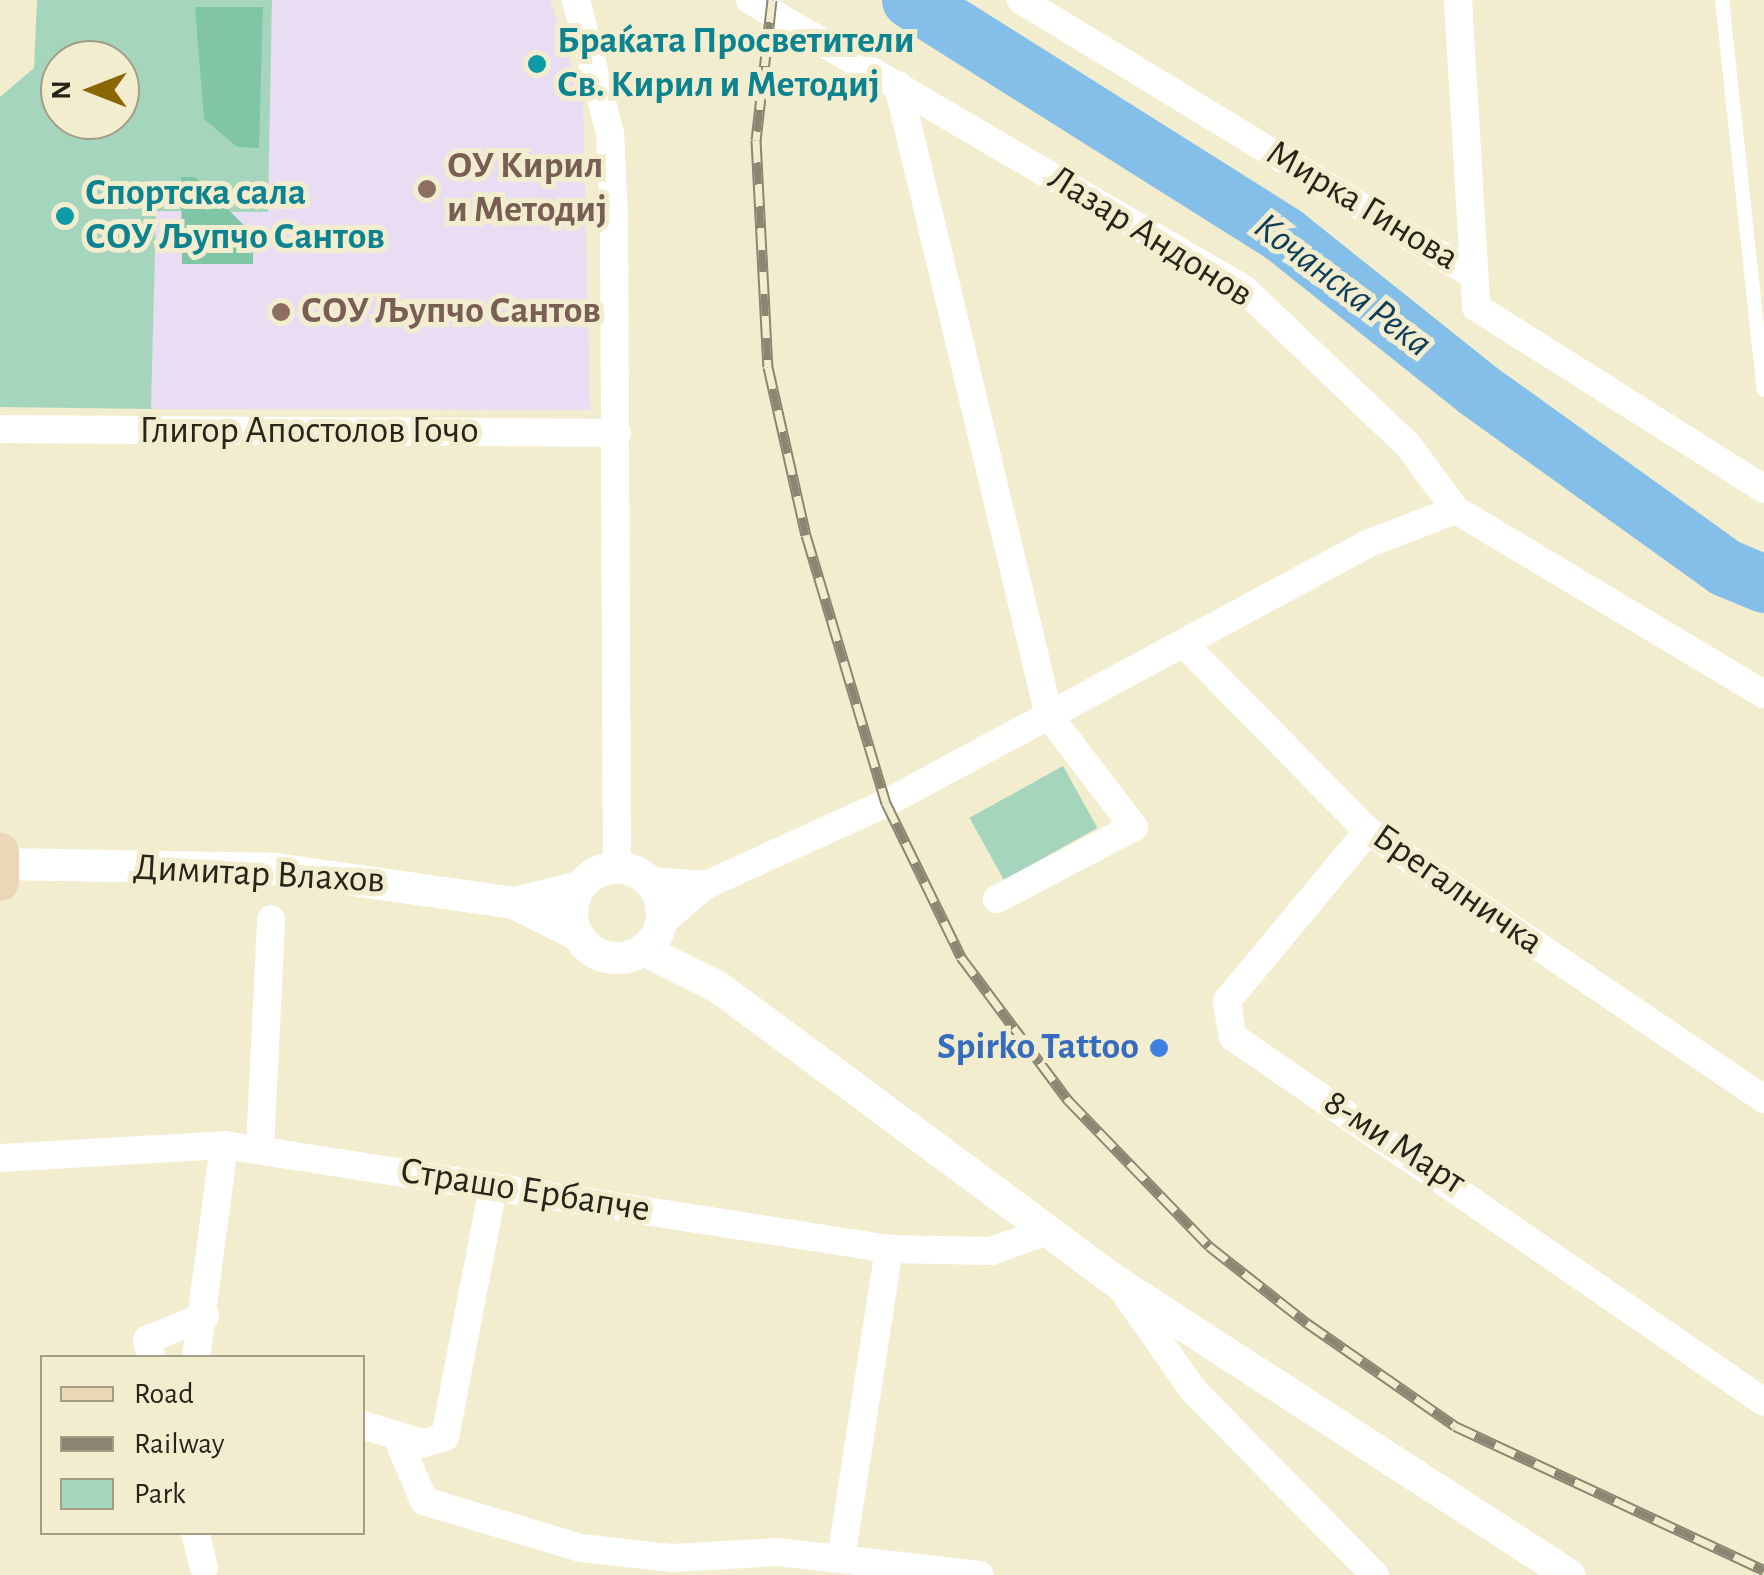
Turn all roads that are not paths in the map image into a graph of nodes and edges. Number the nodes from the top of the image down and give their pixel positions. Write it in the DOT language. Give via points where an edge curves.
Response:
graph roads {
  1 [pos="576,0"];
  2 [pos="750,0"];
  3 [pos="1021,0"];
  4 [pos="1458,0"];
  5 [pos="1722,0"];
  6 [pos="898,84"];
  7 [pos="1470,272"];
  8 [pos="1764,390"];
  9 [pos="0,429"];
  10 [pos="618,434"];
  11 [pos="1764,490"];
  12 [pos="1456,510"];
  13 [pos="1183,643"];
  14 [pos="1764,694"];
  15 [pos="1049,716"];
  16 [pos="1368,831"];
  17 [pos="1,866"];
  18 [pos="618,867"];
  19 [pos="649,880"];
  20 [pos="580,886"];
  21 [pos="706,886"];
  22 [pos="997,899"];
  23 [pos="514,903"];
  24 [pos="272,919"];
  25 [pos="578,936"];
  26 [pos="654,936"];
  27 [pos="1764,1099"];
  28 [pos="224,1145"];
  29 [pos="260,1148"];
  30 [pos="0,1158"];
  31 [pos="493,1187"];
  32 [pos="1046,1231"];
  33 [pos="889,1249"];
  34 [pos="1117,1282"];
  35 [pos="205,1316"];
  36 [pos="150,1355"];
  37 [pos="197,1355"];
  38 [pos="1764,1402"];
  39 [pos="365,1426"];
  40 [pos="396,1435"];
  41 [pos="196,1535"];
  42 [pos="842,1559"];
  43 [pos="204,1568"];
  44 [pos="980,1575"];
  45 [pos="1375,1575"];
  46 [pos="1569,1575"];
  1 -- 10 [label="street" via="610,134"];
  2 -- 6 [label="street, Лазар Андонов"];
  3 -- 7 [label="street, Мирка Гинова"];
  4 -- 7 [label="street, Мирка Гинова"];
  5 -- 8 [label="lane"];
  6 -- 12 [label="street, Лазар Андонов" via="1244,289 1408,446"];
  6 -- 15 [label="street"];
  7 -- 11 [label="street" via="1476,307"];
  9 -- 10 [label="street, Глигор Апостолов Гочо"];
  10 -- 18 [label="street"];
  12 -- 13 [label="street" via="1382,536"];
  12 -- 14 [label="street, Лазар Андонов"];
  13 -- 15 [label="street"];
  13 -- 16 [label="street, Брегалничка"];
  15 -- 21 [label="street"];
  15 -- 22 [label="street" via="1134,827"];
  16 -- 27 [label="street, Брегалничка"];
  16 -- 38 [label="street, 8-ми Март" via="1228,1001 1234,1036"];
  17 -- 23 [label="street, Димитар Влахов" via="276,869"];
  18 -- 19 [label="street"];
  18 -- 20 [label="street"];
  19 -- 21 [label="street"];
  19 -- 26 [label="street"];
  20 -- 23 [label="street, Димитар Влахов"];
  20 -- 25 [label="street" via="572,910"];
  21 -- 26 [label="street"];
  23 -- 25 [label="street, Димитар Влахов"];
  24 -- 29 [label="street"];
  25 -- 26 [label="street" via="600,955"];
  26 -- 32 [label="street"];
  28 -- 29 [label="street, Страшо Ербапче"];
  28 -- 30 [label="street, Страшо Ербапче"];
  28 -- 35 [label="street"];
  29 -- 31 [label="street, Страшо Ербапче"];
  31 -- 33 [label="street, Страшо Ербапче"];
  31 -- 40 [label="street" via="445,1437"];
  32 -- 33 [label="street, Страшо Ербапче" via="991,1251"];
  32 -- 34 [label="street"];
  33 -- 42 [label="street"];
  34 -- 45 [label="street" via="1194,1392"];
  34 -- 46 [label="street"];
  35 -- 36 [label="street" via="147,1340"];
  35 -- 37 [label="street"];
  39 -- 40 [label="street"];
  40 -- 42 [label="street" via="424,1501 450,1515 618,1552"];
  41 -- 43 [label="street"];
  42 -- 44 [label="street"];
}
